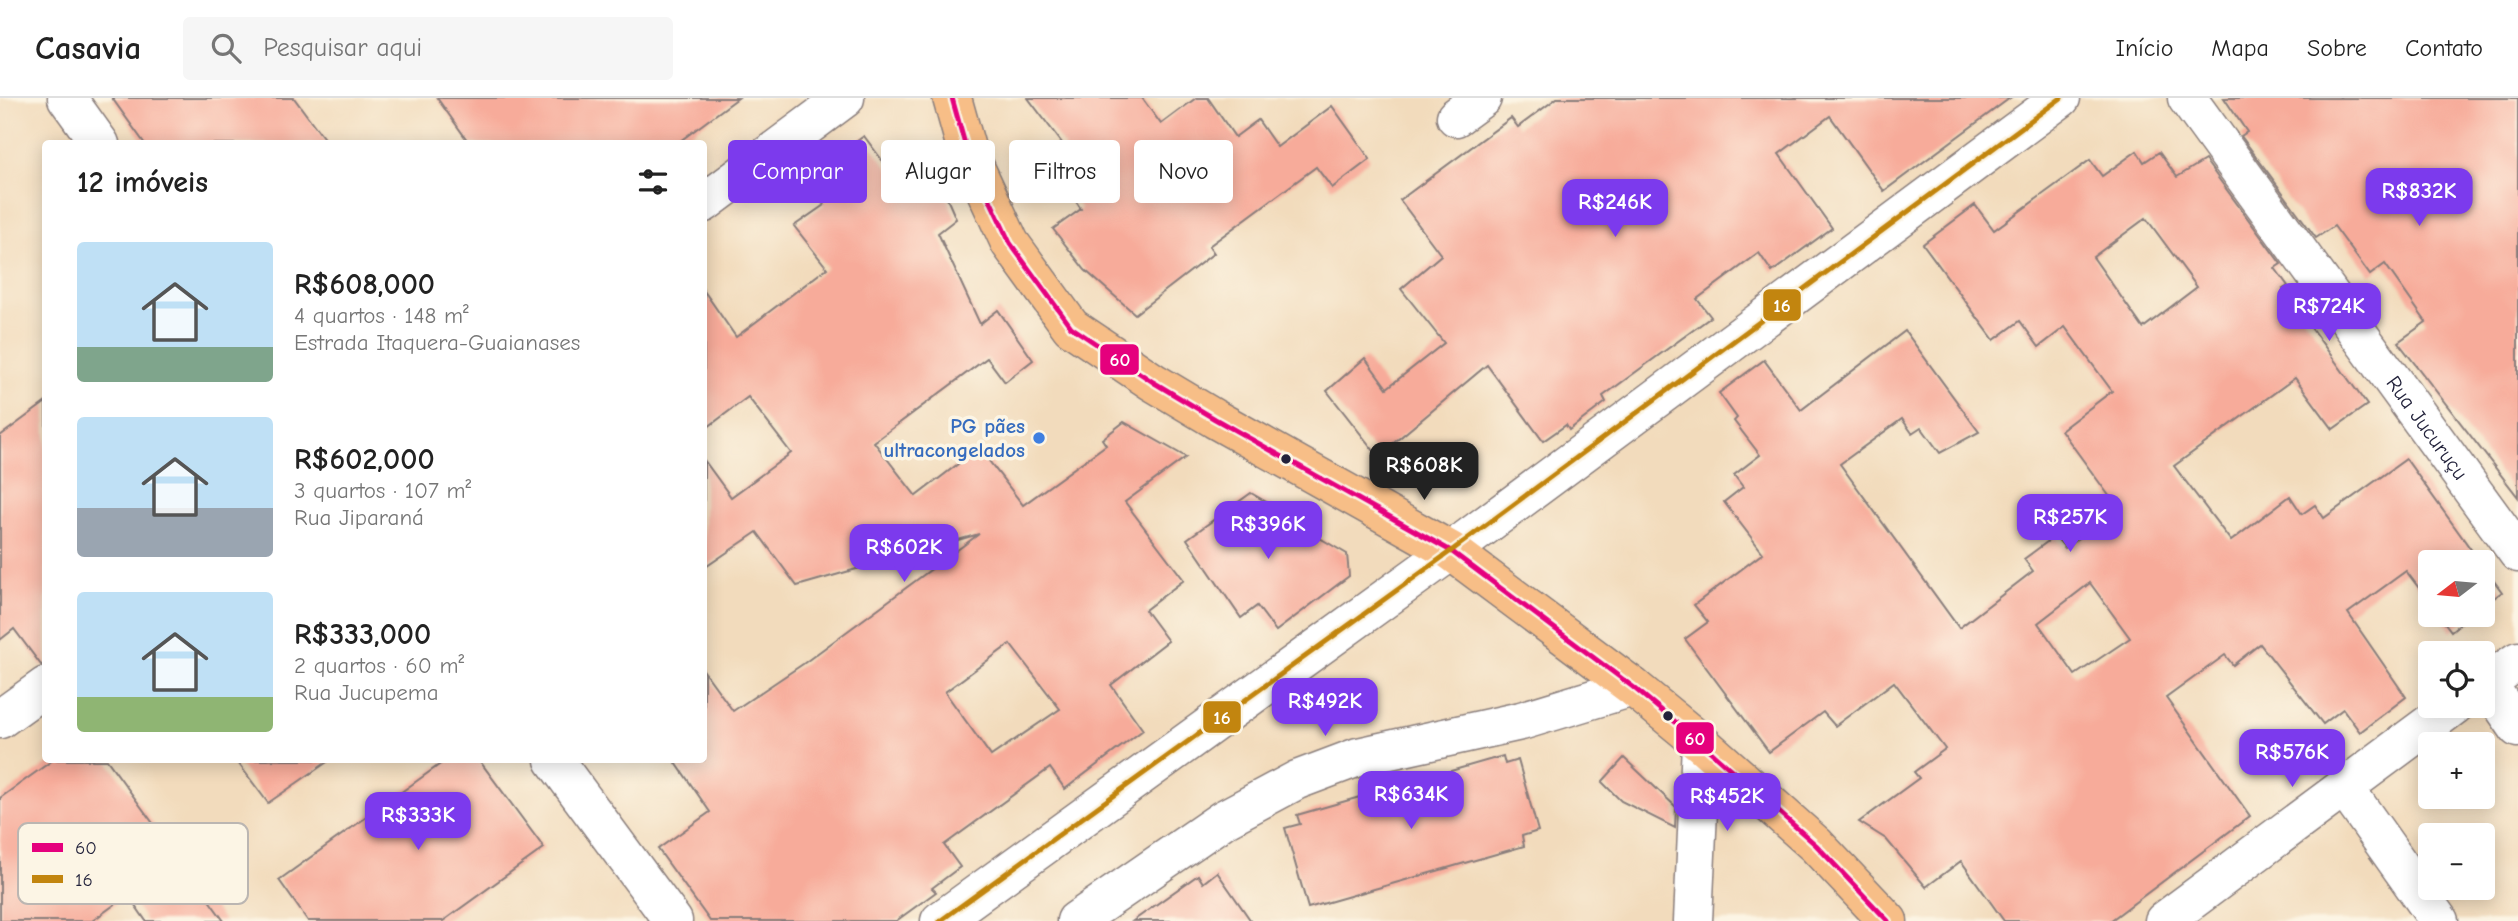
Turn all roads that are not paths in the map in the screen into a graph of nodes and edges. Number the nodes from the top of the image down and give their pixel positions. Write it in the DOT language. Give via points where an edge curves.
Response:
graph roads {
  1 [pos="67,98"];
  2 [pos="845,98"];
  3 [pos="953,98"];
  4 [pos="2061,98"];
  5 [pos="2187,98"];
  6 [pos="97,140"];
  7 [pos="707,201"];
  8 [pos="1451,551"];
  9 [pos="2518,553"];
  10 [pos="2518,661"];
  11 [pos="2495,677"];
  12 [pos="1633,687"];
  13 [pos="42,689"];
  14 [pos="2495,697"];
  15 [pos="2437,718"];
  16 [pos="0,719"];
  17 [pos="2518,728"];
  18 [pos="1702,743"];
  19 [pos="556,763"];
  20 [pos="2344,787"];
  21 [pos="673,921"];
  22 [pos="940,921"];
  23 [pos="1076,921"];
  24 [pos="1693,921"];
  25 [pos="1888,921"];
  26 [pos="2164,921"];
  27 [pos="2439,921"];
  1 -- 6 [label="street"];
  2 -- 7 [label="street"];
  3 -- 8 [label="main road" via="966,148 1010,243 1071,327 1184,401"];
  4 -- 8 [label="street"];
  5 -- 9 [label="street, Rua Jucuruçu"];
  8 -- 12 [label="main road"];
  8 -- 22 [label="street"];
  10 -- 11 [label="street"];
  12 -- 18 [label="main road"];
  12 -- 23 [label="street" via="1521,721 1358,757 1297,780 1224,819"];
  13 -- 16 [label="street"];
  14 -- 17 [label="street"];
  15 -- 20 [label="street"];
  18 -- 24 [label="street"];
  18 -- 25 [label="main road" via="1816,845"];
  19 -- 21 [label="street"];
  20 -- 26 [label="street"];
  20 -- 27 [label="street"];
}
